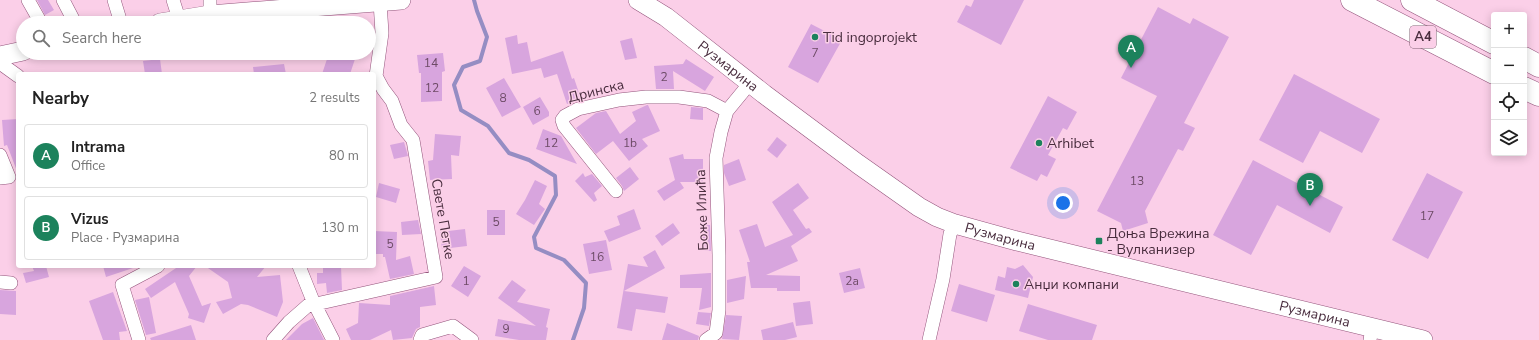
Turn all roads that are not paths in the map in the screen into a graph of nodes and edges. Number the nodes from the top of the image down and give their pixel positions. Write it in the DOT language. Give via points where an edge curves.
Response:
graph roads {
  1 [pos="28,0"];
  2 [pos="63,0"];
  3 [pos="114,0"];
  4 [pos="173,0"];
  5 [pos="401,0"];
  6 [pos="638,0"];
  7 [pos="1352,0"];
  8 [pos="1412,0"];
  9 [pos="380,2"];
  10 [pos="258,6"];
  11 [pos="210,8"];
  12 [pos="37,16"];
  13 [pos="71,16"];
  14 [pos="119,16"];
  15 [pos="178,16"];
  16 [pos="189,16"];
  17 [pos="1491,41"];
  18 [pos="16,54"];
  19 [pos="1527,60"];
  20 [pos="0,62"];
  21 [pos="1539,66"];
  22 [pos="1491,71"];
  23 [pos="16,74"];
  24 [pos="750,83"];
  25 [pos="1527,89"];
  26 [pos="1539,95"];
  27 [pos="727,111"];
  28 [pos="0,155"];
  29 [pos="0,178"];
  30 [pos="616,191"];
  31 [pos="954,224"];
  32 [pos="154,268"];
  33 [pos="300,268"];
  34 [pos="315,302"];
  35 [pos="1371,334"];
  36 [pos="139,340"];
  37 [pos="274,340"];
  38 [pos="333,340"];
  39 [pos="420,340"];
  40 [pos="472,340"];
  41 [pos="706,340"];
  42 [pos="929,340"];
  43 [pos="1423,340"];
  1 -- 12 [label="street"];
  2 -- 13 [label="street"];
  3 -- 14 [label="street"];
  4 -- 15 [label="street"];
  5 -- 9 [label="main road"];
  6 -- 24 [label="main road, Рузмарина" via="666,17"];
  7 -- 22 [label="highway, A4"];
  8 -- 17 [label="highway, A4"];
  9 -- 10 [label="main road"];
  9 -- 34 [label="street, Свете Петке" via="382,33 376,76 392,101 401,125 413,140 436,277"];
  10 -- 11 [label="main road"];
  11 -- 16 [label="main road"];
  18 -- 20 [label="main road"];
  19 -- 21 [label="highway"];
  20 -- 23 [label="street"];
  24 -- 27 [label="street, Боже Илића"];
  24 -- 31 [label="main road, Рузмарина" via="903,196 937,217"];
  25 -- 26 [label="highway"];
  27 -- 30 [label="street, Дринска" via="708,101 679,97 646,97 578,109 565,116 562,120 564,126"];
  27 -- 41 [label="street, Боже Илића" via="716,158 719,310 716,333"];
  28 -- 29 [label="street" via="9,177"];
  31 -- 35 [label="main road, Рузмарина"];
  31 -- 42 [label="street"];
  32 -- 36 [label="street" via="122,285"];
  33 -- 34 [label="street"];
  34 -- 37 [label="street" via="289,322"];
  34 -- 38 [label="street"];
  35 -- 43 [label="main road, Рузмарина"];
  39 -- 40 [label="street" via="422,336 453,326"];
}
